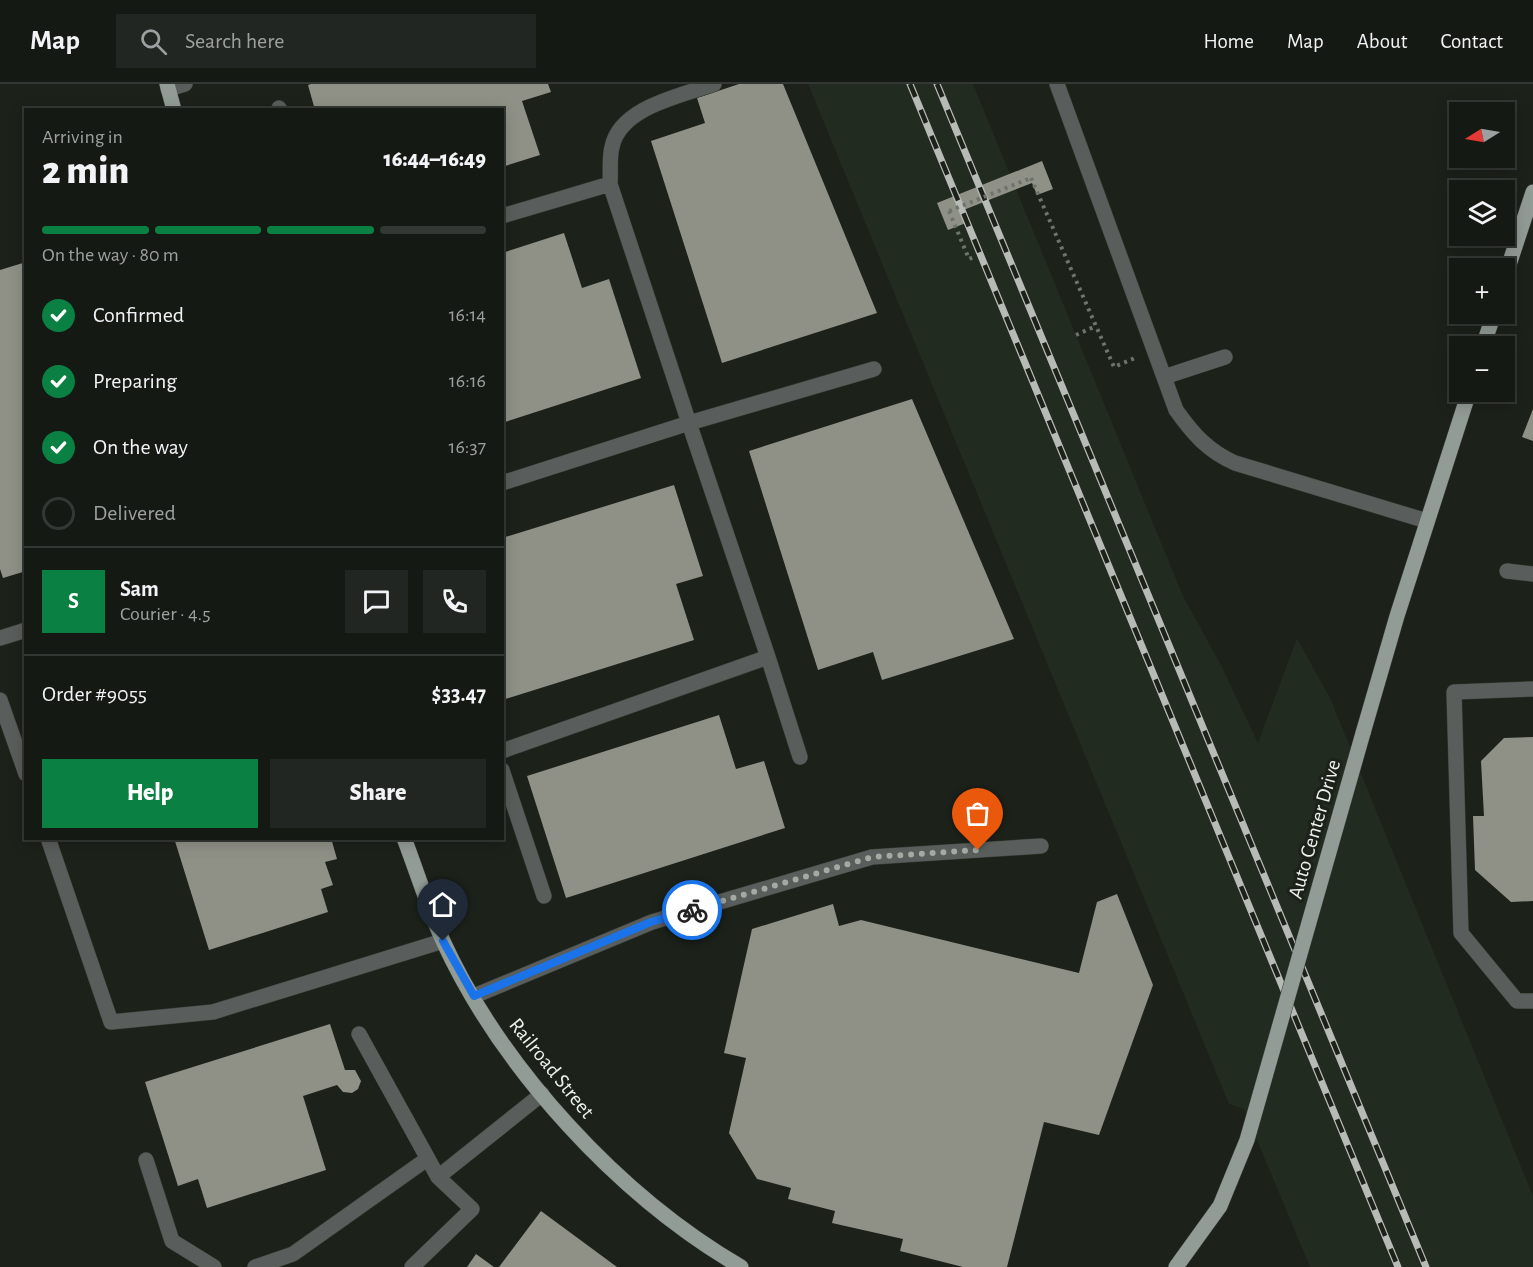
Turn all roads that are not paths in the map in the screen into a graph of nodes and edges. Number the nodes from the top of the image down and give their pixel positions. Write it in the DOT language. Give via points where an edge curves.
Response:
graph roads {
  1 [pos="185,84"];
  2 [pos="714,84"];
  3 [pos="1057,84"];
  4 [pos="167,87"];
  5 [pos="173,108"];
  6 [pos="610,184"];
  7 [pos="1533,192"];
  8 [pos="504,215"];
  9 [pos="1511,258"];
  10 [pos="1225,357"];
  11 [pos="874,369"];
  12 [pos="1164,377"];
  13 [pos="1466,402"];
  14 [pos="689,423"];
  15 [pos="504,482"];
  16 [pos="1427,521"];
  17 [pos="1507,571"];
  18 [pos="1533,574"];
  19 [pos="24,631"];
  20 [pos="0,638"];
  21 [pos="768,657"];
  22 [pos="1533,689"];
  23 [pos="0,700"];
  24 [pos="504,750"];
  25 [pos="800,757"];
  26 [pos="24,768"];
  27 [pos="504,776"];
  28 [pos="49,840"];
  29 [pos="405,840"];
  30 [pos="1041,846"];
  31 [pos="544,897"];
  32 [pos="443,941"];
  33 [pos="474,996"];
  34 [pos="1533,1001"];
  35 [pos="359,1034"];
  36 [pos="542,1094"];
  37 [pos="427,1159"];
  38 [pos="146,1160"];
  39 [pos="438,1178"];
  40 [pos="214,1267"];
  41 [pos="255,1267"];
  42 [pos="412,1267"];
  43 [pos="741,1267"];
  44 [pos="1176,1267"];
  1 -- 4 [label="street"];
  2 -- 6 [label="street" via="630,116 617,131 612,147"];
  3 -- 12 [label="street"];
  4 -- 5 [label="main road"];
  6 -- 8 [label="street"];
  6 -- 14 [label="street"];
  7 -- 9 [label="main road"];
  10 -- 12 [label="street"];
  11 -- 14 [label="street"];
  12 -- 16 [label="street" via="1176,410 1213,453 1235,464"];
  13 -- 16 [label="main road, Auto Center Drive"];
  14 -- 15 [label="street"];
  14 -- 21 [label="street"];
  16 -- 44 [label="main road, Auto Center Drive, bridge" via="1247,1140 1220,1206"];
  17 -- 18 [label="street"];
  19 -- 20 [label="street"];
  21 -- 24 [label="street"];
  21 -- 25 [label="street"];
  22 -- 34 [label="street" via="1454,692 1461,933 1517,1001"];
  23 -- 26 [label="street"];
  27 -- 31 [label="street"];
  28 -- 32 [label="street" via="111,1022 213,1012"];
  29 -- 32 [label="main road, Railroad Street"];
  30 -- 33 [label="street" via="872,857 651,922"];
  32 -- 33 [label="main road, Railroad Street"];
  33 -- 36 [label="main road, Railroad Street" via="493,1030"];
  35 -- 37 [label="street"];
  36 -- 39 [label="street"];
  36 -- 43 [label="main road, Railroad Street" via="561,1119 643,1199"];
  37 -- 39 [label="street"];
  37 -- 41 [label="street" via="293,1254"];
  38 -- 40 [label="street" via="172,1241"];
  39 -- 42 [label="street" via="472,1209"];
}
